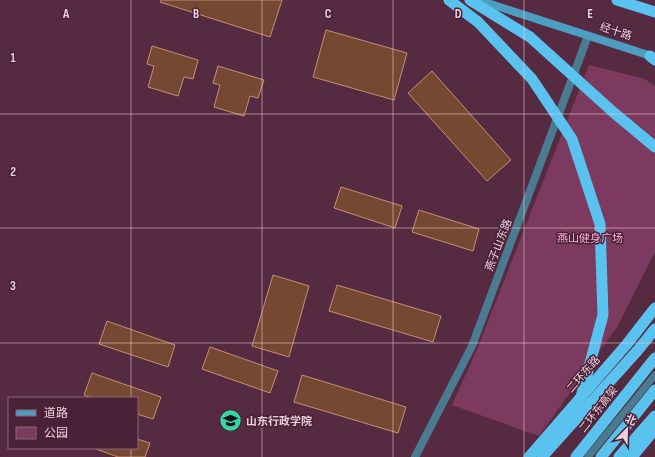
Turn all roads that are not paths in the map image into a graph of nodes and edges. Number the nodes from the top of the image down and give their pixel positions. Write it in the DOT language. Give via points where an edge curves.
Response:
graph roads {
  1 [pos="449,0"];
  2 [pos="470,0"];
  3 [pos="478,0"];
  4 [pos="617,0"];
  5 [pos="655,12"];
  6 [pos="588,36"];
  7 [pos="653,58"];
  8 [pos="655,147"];
  9 [pos="655,308"];
  10 [pos="655,329"];
  11 [pos="655,338"];
  12 [pos="655,358"];
  13 [pos="655,375"];
  14 [pos="655,390"];
  15 [pos="655,416"];
  16 [pos="570,425"];
  17 [pos="655,429"];
  18 [pos="415,457"];
  19 [pos="529,457"];
  20 [pos="542,457"];
  21 [pos="551,457"];
  22 [pos="576,457"];
  23 [pos="588,457"];
  24 [pos="601,457"];
  25 [pos="618,457"];
  26 [pos="632,457"];
  1 -- 16 [label="highway, bridge" via="478,22 532,79 572,139 600,224 603,315 578,408"];
  2 -- 8 [label="highway, bridge" via="530,37"];
  3 -- 6 [label="main road, 经十路"];
  4 -- 5 [label="highway"];
  6 -- 7 [label="main road, 经十路"];
  6 -- 18 [label="street, 燕子山东路" via="472,346"];
  9 -- 19 [label="highway, 二环东路"];
  10 -- 16 [label="highway"];
  11 -- 21 [label="highway"];
  12 -- 22 [label="highway, 二环东高架"];
  13 -- 23 [label="lane"];
  14 -- 24 [label="highway"];
  15 -- 25 [label="highway"];
  16 -- 20 [label="highway"];
  17 -- 26 [label="highway"];
}
